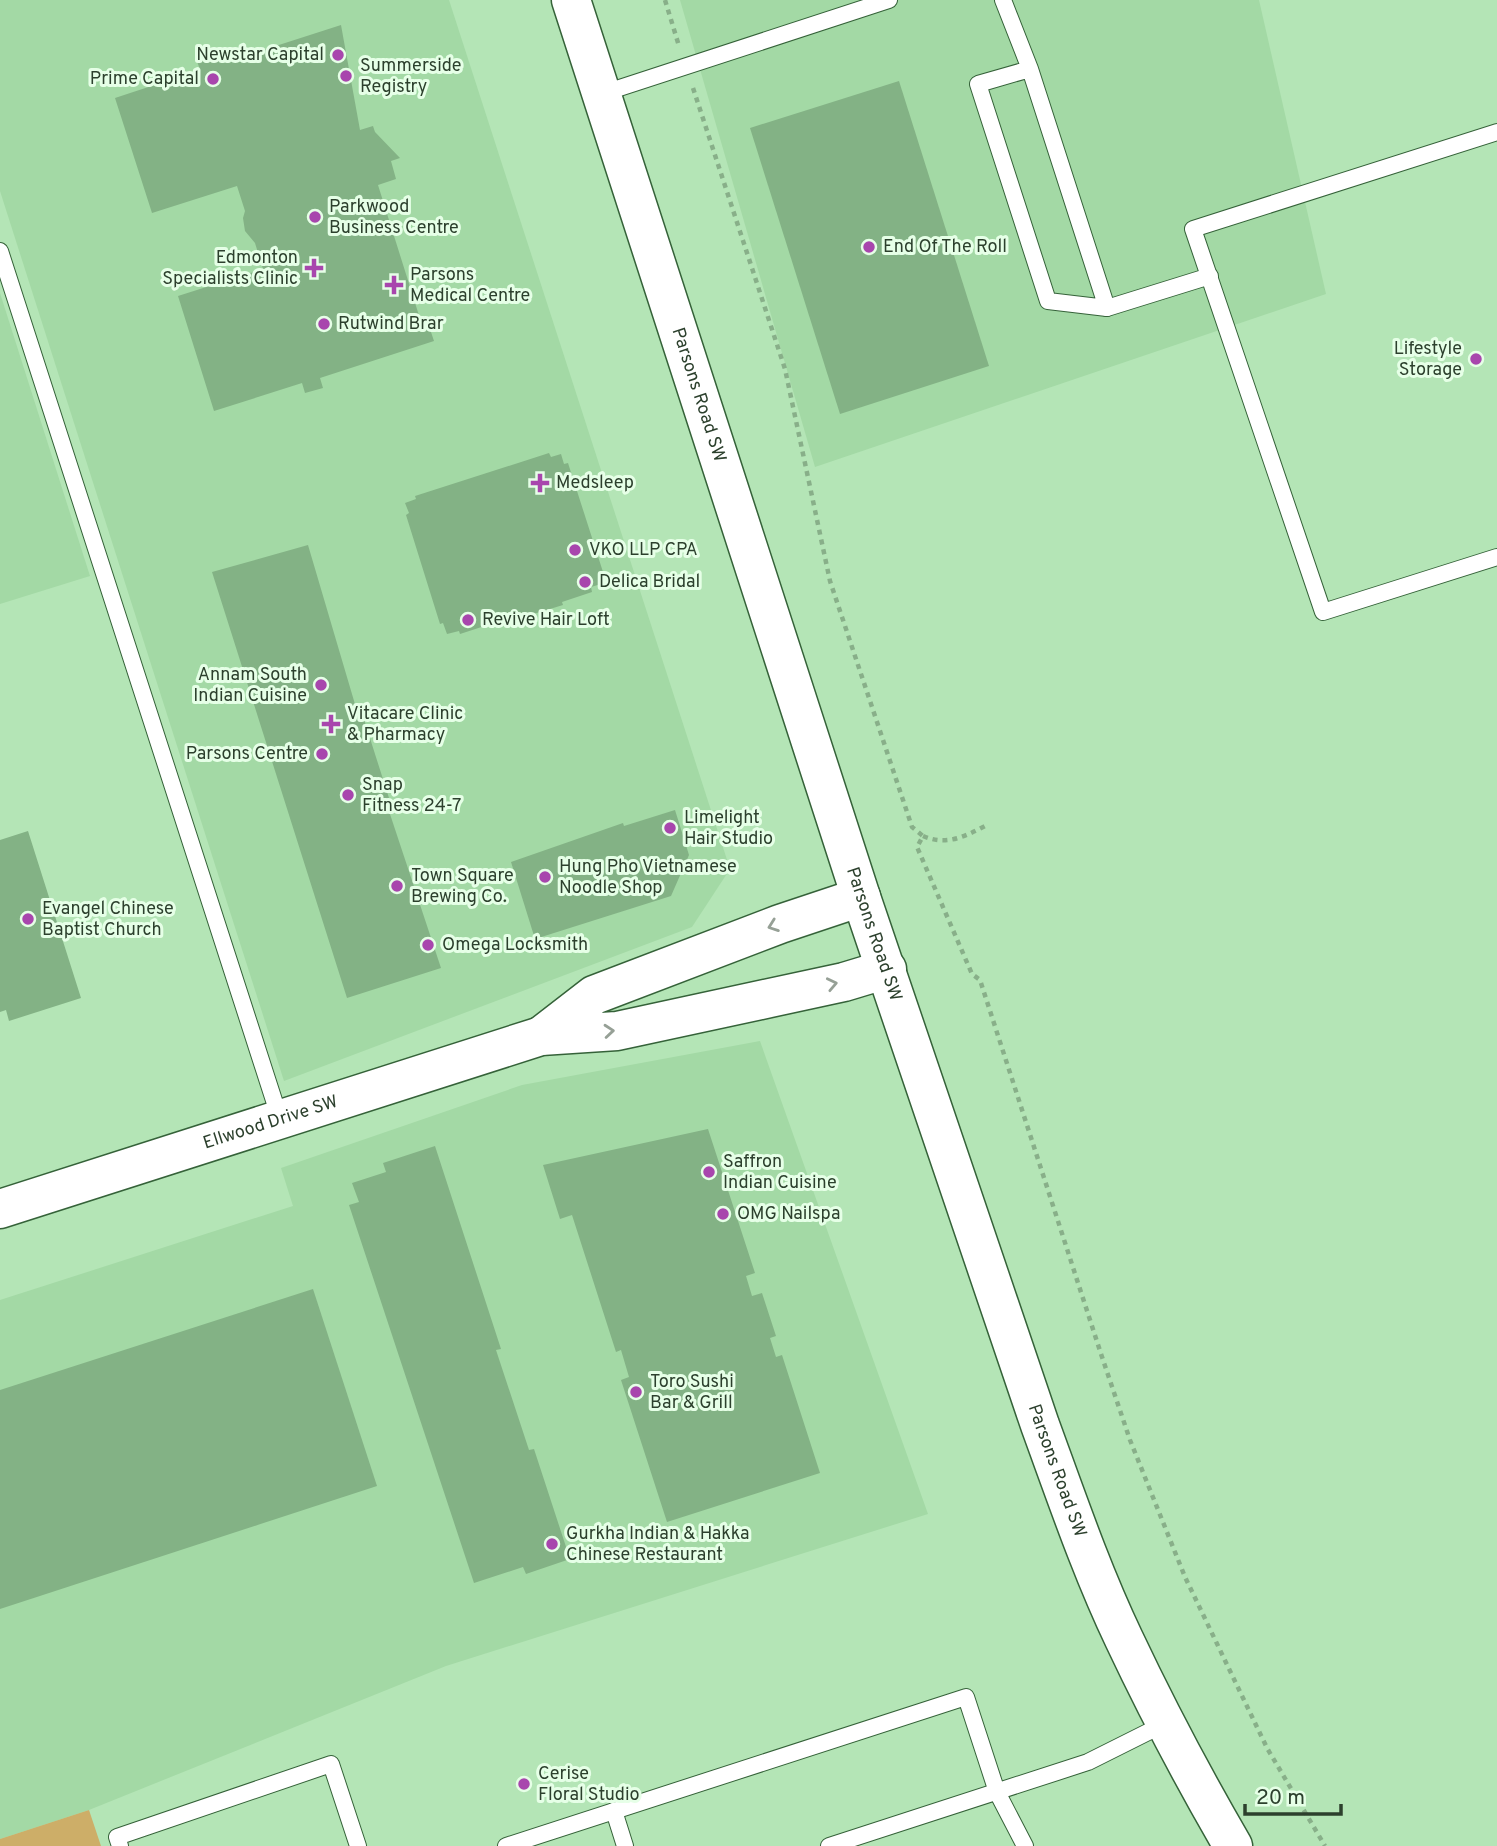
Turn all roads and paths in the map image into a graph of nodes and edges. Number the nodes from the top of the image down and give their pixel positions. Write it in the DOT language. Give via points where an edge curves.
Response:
graph roads {
  1 [pos="571,0"];
  2 [pos="665,0"];
  3 [pos="889,0"];
  4 [pos="1003,0"];
  5 [pos="671,25"];
  6 [pos="1030,69"];
  7 [pos="601,94"];
  8 [pos="701,113"];
  9 [pos="1497,132"];
  10 [pos="0,251"];
  11 [pos="1210,276"];
  12 [pos="1107,308"];
  13 [pos="1497,557"];
  14 [pos="985,827"];
  15 [pos="923,836"];
  16 [pos="861,897"];
  17 [pos="887,969"];
  18 [pos="541,1036"];
  19 [pos="280,1119"];
  20 [pos="0,1209"];
  21 [pos="1166,1723"];
  22 [pos="997,1792"];
  23 [pos="614,1811"];
  24 [pos="120,1846"];
  25 [pos="358,1846"];
  26 [pos="506,1846"];
  27 [pos="625,1846"];
  28 [pos="829,1846"];
  29 [pos="1025,1846"];
  30 [pos="1233,1846"];
  31 [pos="1325,1846"];
  1 -- 7 [label="main road, Parsons Road SW"];
  2 -- 5 [label="path"];
  3 -- 7 [label="lane"];
  4 -- 6 [label="lane"];
  6 -- 12 [label="lane"];
  6 -- 12 [label="lane" via="978,84 1048,301"];
  7 -- 16 [label="main road, Parsons Road SW"];
  8 -- 15 [label="path" via="785,369 830,581 912,827"];
  9 -- 11 [label="lane" via="1193,229"];
  10 -- 19 [label="lane"];
  11 -- 12 [label="lane"];
  11 -- 13 [label="lane" via="1323,612"];
  14 -- 15 [label="path" via="953,840 938,842"];
  15 -- 31 [label="path" via="916,848 972,974 980,980 1130,1440 1185,1577 1267,1748"];
  16 -- 17 [label="main road, Parsons Road SW"];
  16 -- 18 [label="main road, Ellwood Drive SW, one-way" via="780,923 594,995"];
  18 -- 17 [label="main road, Ellwood Drive SW, one-way" via="617,1031"];
  17 -- 21 [label="main road, Parsons Road SW" via="1070,1507 1123,1637"];
  18 -- 19 [label="main road, Ellwood Drive SW"];
  19 -- 20 [label="main road, Ellwood Drive SW"];
  21 -- 22 [label="lane" via="1088,1762"];
  21 -- 30 [label="main road, Parsons Road SW"];
  22 -- 23 [label="lane" via="966,1697"];
  22 -- 28 [label="lane"];
  22 -- 29 [label="lane"];
  23 -- 26 [label="lane"];
  23 -- 27 [label="lane"];
  24 -- 25 [label="lane" via="117,1837 331,1764"];
}
